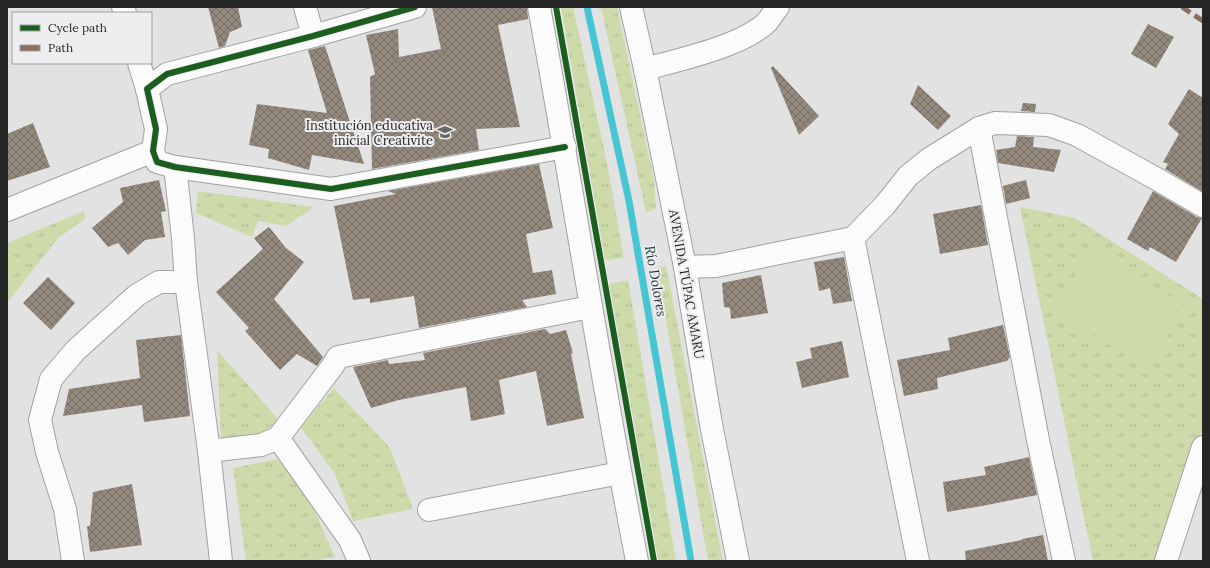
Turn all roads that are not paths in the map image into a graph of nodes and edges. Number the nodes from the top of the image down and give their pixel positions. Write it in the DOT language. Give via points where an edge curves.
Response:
graph roads {
  1 [pos="305,7"];
  2 [pos="415,7"];
  3 [pos="539,7"];
  4 [pos="631,7"];
  5 [pos="778,7"];
  6 [pos="314,36"];
  7 [pos="139,64"];
  8 [pos="645,69"];
  9 [pos="147,89"];
  10 [pos="980,128"];
  11 [pos="565,147"];
  12 [pos="153,151"];
  13 [pos="175,167"];
  14 [pos="1203,206"];
  15 [pos="7,210"];
  16 [pos="853,238"];
  17 [pos="685,267"];
  18 [pos="186,282"];
  19 [pos="590,307"];
  20 [pos="278,438"];
  21 [pos="1203,447"];
  22 [pos="208,451"];
  23 [pos="620,473"];
  24 [pos="429,510"];
  25 [pos="73,561"];
  26 [pos="221,561"];
  27 [pos="359,561"];
  28 [pos="637,561"];
  29 [pos="738,561"];
  30 [pos="918,561"];
  31 [pos="1064,561"];
  32 [pos="1166,561"];
  1 -- 6 [label="street"];
  2 -- 6 [label="street"];
  3 -- 11 [label="street"];
  4 -- 8 [label="street, AVENIDA TÚPAC AMARU"];
  5 -- 8 [label="street" via="766,22 747,36 715,50"];
  6 -- 9 [label="street" via="167,74"];
  7 -- 9 [label="street"];
  8 -- 17 [label="street, AVENIDA TÚPAC AMARU"];
  9 -- 12 [label="street" via="156,129"];
  10 -- 14 [label="street" via="995,123 1049,124 1077,135"];
  10 -- 16 [label="street" via="929,159 908,176 885,205"];
  10 -- 31 [label="street" via="1038,440"];
  11 -- 13 [label="street" via="331,189"];
  11 -- 19 [label="street"];
  12 -- 13 [label="street" via="157,162"];
  12 -- 15 [label="street"];
  13 -- 18 [label="street"];
  16 -- 17 [label="street" via="716,266"];
  16 -- 30 [label="street"];
  17 -- 29 [label="street, AVENIDA TÚPAC AMARU" via="711,424"];
  18 -- 22 [label="street"];
  18 -- 25 [label="street" via="159,282 138,295 76,350 50,379 40,420 65,510"];
  19 -- 20 [label="street" via="338,357"];
  19 -- 23 [label="street"];
  20 -- 22 [label="street" via="261,445"];
  20 -- 27 [label="street" via="350,540"];
  21 -- 32 [label="street"];
  22 -- 26 [label="street"];
  23 -- 24 [label="street"];
  23 -- 28 [label="street"];
}
